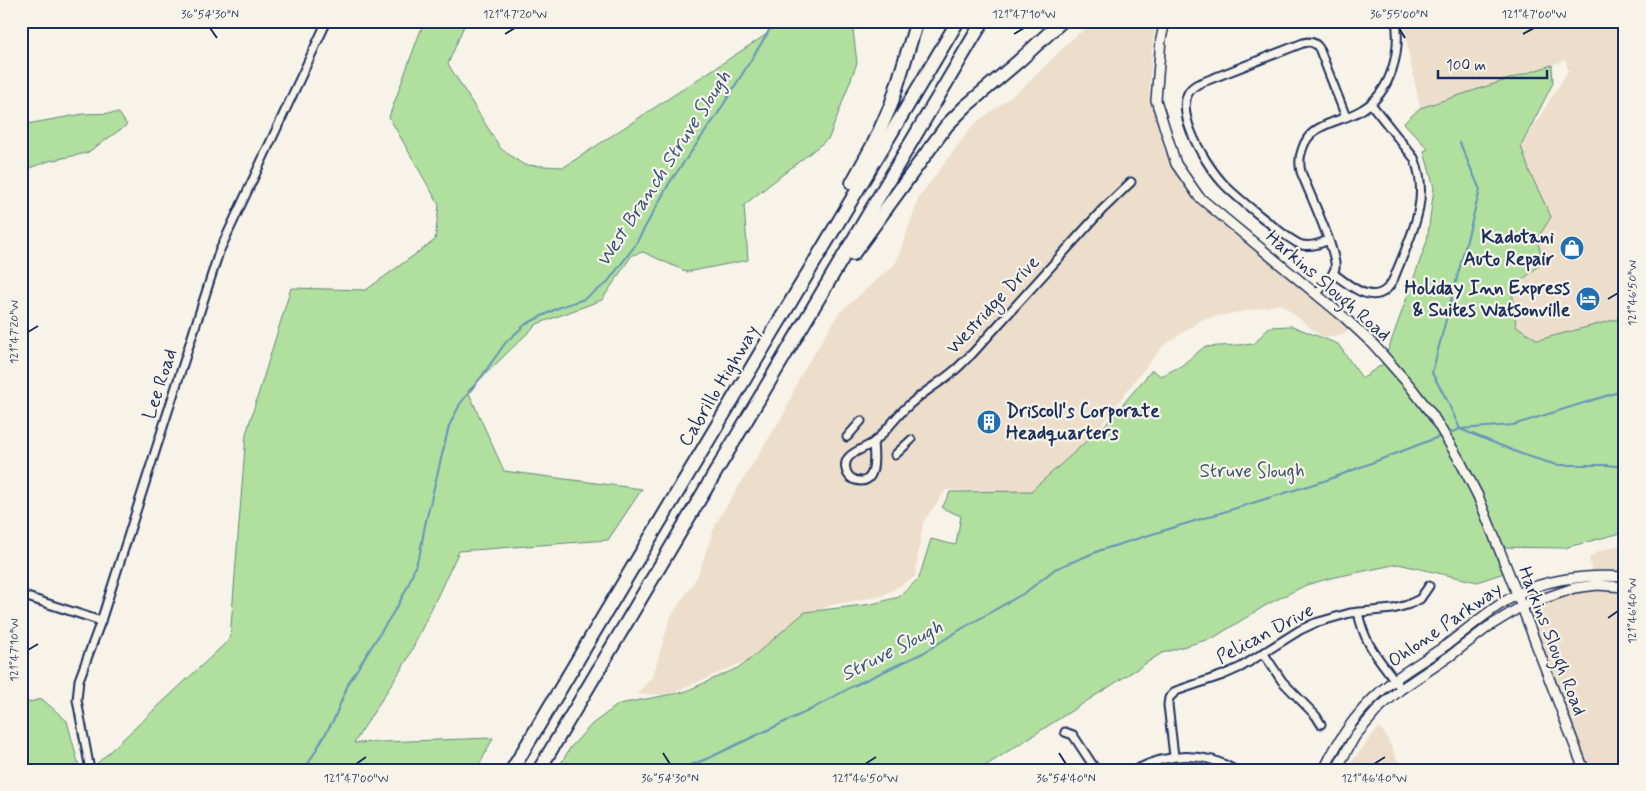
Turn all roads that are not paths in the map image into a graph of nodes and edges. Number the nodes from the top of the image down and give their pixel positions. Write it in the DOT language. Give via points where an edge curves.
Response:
graph roads {
  1 [pos="327,21"];
  2 [pos="917,21"];
  3 [pos="958,21"];
  4 [pos="983,21"];
  5 [pos="1062,21"];
  6 [pos="1067,21"];
  7 [pos="1165,21"];
  8 [pos="1396,21"];
  9 [pos="1020,60"];
  10 [pos="1371,104"];
  11 [pos="1346,117"];
  12 [pos="1131,182"];
  13 [pos="1328,240"];
  14 [pos="811,268"];
  15 [pos="1334,273"];
  16 [pos="1316,294"];
  17 [pos="814,306"];
  18 [pos="861,421"];
  19 [pos="847,436"];
  20 [pos="911,440"];
  21 [pos="873,443"];
  22 [pos="895,455"];
  23 [pos="1625,577"];
  24 [pos="1429,586"];
  25 [pos="1625,587"];
  26 [pos="1517,594"];
  27 [pos="21,595"];
  28 [pos="1522,606"];
  29 [pos="1358,612"];
  30 [pos="101,621"];
  31 [pos="1264,654"];
  32 [pos="1395,680"];
  33 [pos="1401,688"];
  34 [pos="1321,724"];
  35 [pos="1065,732"];
  36 [pos="1174,756"];
  37 [pos="90,770"];
  38 [pos="512,770"];
  39 [pos="539,770"];
  40 [pos="1096,770"];
  41 [pos="1135,770"];
  42 [pos="1236,770"];
  43 [pos="1324,770"];
  44 [pos="1336,770"];
  45 [pos="1584,770"];
  1 -- 30 [label="street, Lee Road" via="219,252"];
  2 -- 14 [label="highway" via="891,105"];
  3 -- 14 [label="highway, Cabrillo Highway"];
  4 -- 17 [label="highway"];
  5 -- 9 [label="highway"];
  6 -- 9 [label="highway"];
  7 -- 16 [label="main road, Harkins Slough Road" via="1156,100 1176,164 1199,197"];
  8 -- 10 [label="street" via="1398,37 1392,68 1384,88"];
  9 -- 17 [label="highway" via="947,125"];
  10 -- 11 [label="street"];
  10 -- 15 [label="street" via="1414,158 1421,185 1420,207 1392,283 1386,289 1375,294 1362,293"];
  11 -- 13 [label="street" via="1312,133 1305,141 1300,156 1301,172"];
  11 -- 13 [label="street" via="1319,48 1312,42 1201,83 1189,90 1186,100 1187,117 1198,148 1226,187 1295,242 1310,246"];
  12 -- 21 [label="street, Westridge Drive" via="972,354 910,404"];
  13 -- 15 [label="street" via="1335,259"];
  14 -- 38 [label="highway, Cabrillo Highway"];
  15 -- 16 [label="street"];
  16 -- 26 [label="main road, Harkins Slough Road" via="1374,345 1433,416 1478,496"];
  17 -- 39 [label="highway"];
  18 -- 19 [label="street"];
  20 -- 22 [label="street"];
  21 -- 21 [label="street, Westridge Drive" via="848,458 846,471 855,480 872,474"];
  23 -- 26 [label="main road, Ohlone Parkway" via="1570,578"];
  24 -- 29 [label="street, Pelican Drive" via="1420,599 1407,606"];
  25 -- 28 [label="main road, Ohlone Parkway" via="1596,585 1574,588"];
  26 -- 28 [label="main road, Harkins Slough Road"];
  26 -- 32 [label="main road, Ohlone Parkway"];
  27 -- 30 [label="street"];
  28 -- 33 [label="main road, Ohlone Parkway"];
  28 -- 45 [label="main road, Harkins Slough Road"];
  29 -- 31 [label="street, Pelican Drive" via="1315,623"];
  29 -- 32 [label="street" via="1368,643"];
  30 -- 37 [label="street, Lee Road" via="79,680 77,700"];
  31 -- 34 [label="street" via="1282,681"];
  31 -- 36 [label="street, Pelican Drive" via="1235,670 1179,689 1171,695 1168,705"];
  32 -- 33 [label="street"];
  32 -- 43 [label="main road, Ohlone Parkway" via="1370,701 1350,725"];
  33 -- 44 [label="main road, Ohlone Parkway" via="1365,723"];
  35 -- 40 [label="street" via="1073,736"];
  36 -- 41 [label="street"];
  36 -- 42 [label="street" via="1204,758"];
}
